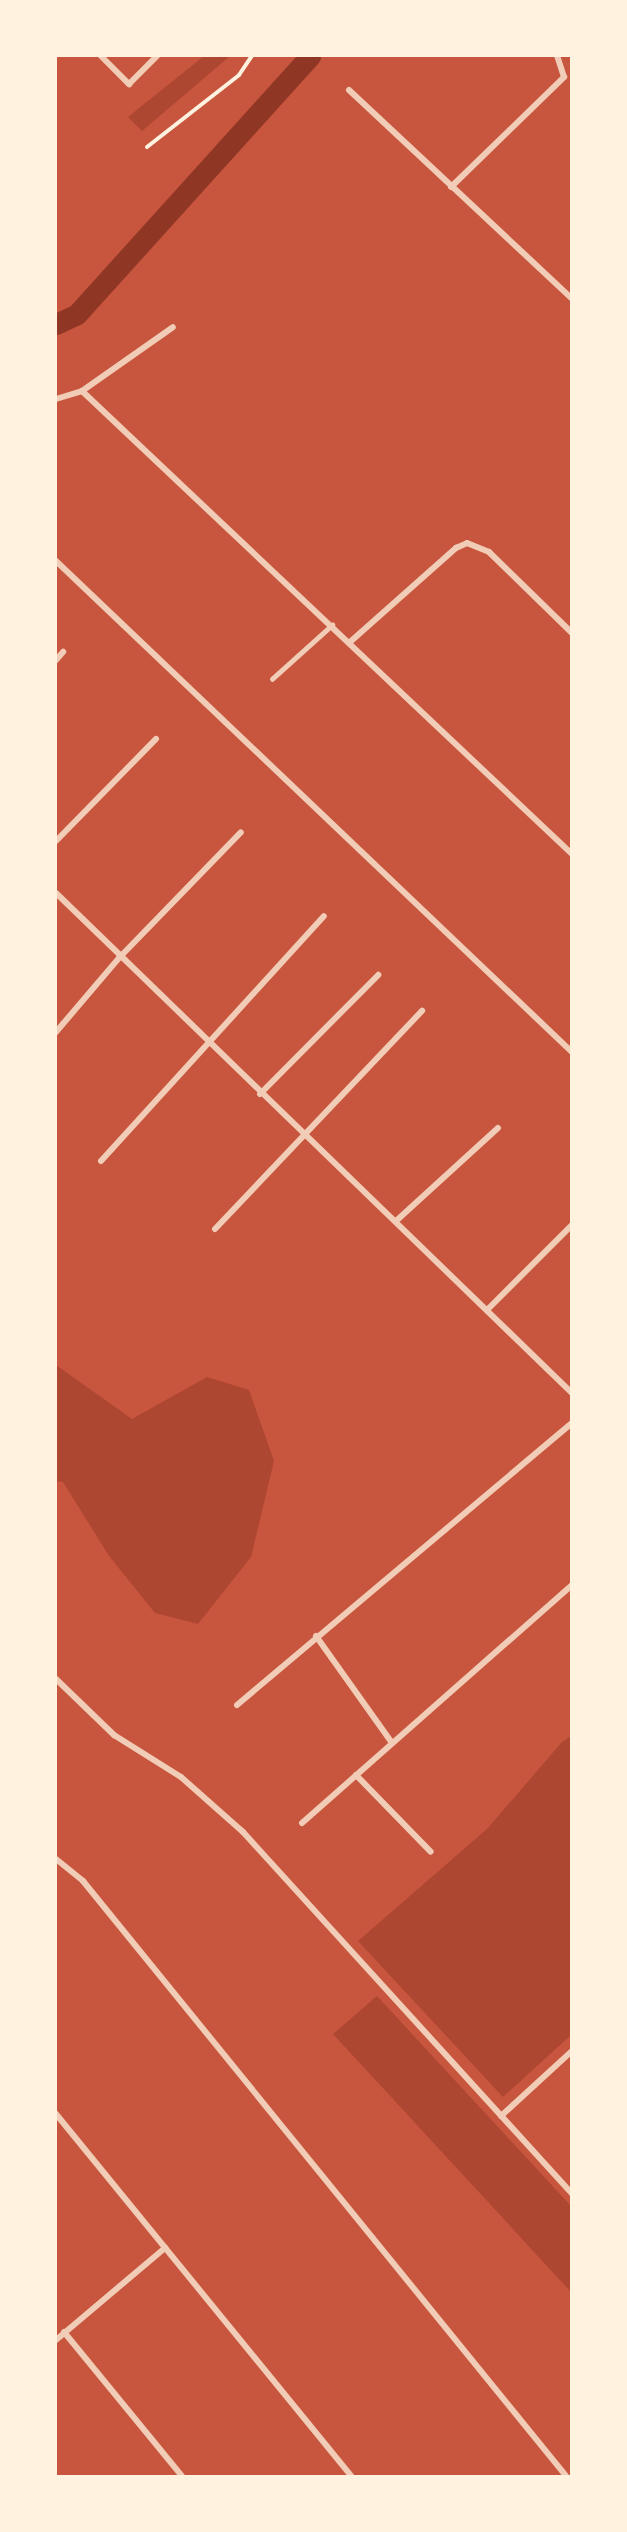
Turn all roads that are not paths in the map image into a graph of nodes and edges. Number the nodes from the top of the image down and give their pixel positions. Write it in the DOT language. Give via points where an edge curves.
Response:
graph roads {
  1 [pos="101,56"];
  2 [pos="157,56"];
  3 [pos="557,56"];
  4 [pos="349,90"];
  5 [pos="452,187"];
  6 [pos="572,299"];
  7 [pos="173,327"];
  8 [pos="82,391"];
  9 [pos="56,399"];
  10 [pos="56,561"];
  11 [pos="332,625"];
  12 [pos="572,633"];
  13 [pos="350,642"];
  14 [pos="63,652"];
  15 [pos="56,660"];
  16 [pos="272,679"];
  17 [pos="156,739"];
  18 [pos="241,831"];
  19 [pos="56,841"];
  20 [pos="572,854"];
  21 [pos="56,893"];
  22 [pos="324,916"];
  23 [pos="119,958"];
  24 [pos="378,975"];
  25 [pos="422,1011"];
  26 [pos="56,1032"];
  27 [pos="208,1043"];
  28 [pos="572,1052"];
  29 [pos="260,1094"];
  30 [pos="498,1128"];
  31 [pos="304,1137"];
  32 [pos="101,1161"];
  33 [pos="396,1221"];
  34 [pos="572,1225"];
  35 [pos="214,1229"];
  36 [pos="487,1310"];
  37 [pos="572,1393"];
  38 [pos="572,1422"];
  39 [pos="572,1585"];
  40 [pos="316,1636"];
  41 [pos="56,1679"];
  42 [pos="237,1705"];
  43 [pos="392,1743"];
  44 [pos="356,1775"];
  45 [pos="302,1823"];
  46 [pos="431,1852"];
  47 [pos="56,1859"];
  48 [pos="572,2051"];
  49 [pos="56,2114"];
  50 [pos="501,2116"];
  51 [pos="572,2194"];
  52 [pos="165,2248"];
  53 [pos="64,2332"];
  54 [pos="56,2340"];
  55 [pos="182,2476"];
  56 [pos="351,2476"];
  57 [pos="566,2476"];
  1 -- 2 [label="street" via="129,84"];
  3 -- 5 [label="street" via="564,77"];
  4 -- 5 [label="street"];
  5 -- 6 [label="street"];
  7 -- 8 [label="street"];
  8 -- 9 [label="street"];
  8 -- 11 [label="street"];
  10 -- 28 [label="street"];
  11 -- 13 [label="street"];
  11 -- 16 [label="lane"];
  12 -- 13 [label="street" via="489,552 467,543 456,548"];
  13 -- 20 [label="street"];
  14 -- 15 [label="street"];
  17 -- 19 [label="street"];
  18 -- 23 [label="street"];
  21 -- 23 [label="street"];
  22 -- 27 [label="street"];
  23 -- 26 [label="street"];
  23 -- 27 [label="street"];
  24 -- 29 [label="street"];
  25 -- 31 [label="street"];
  27 -- 29 [label="street"];
  27 -- 32 [label="street"];
  29 -- 31 [label="street"];
  30 -- 33 [label="street"];
  31 -- 33 [label="street"];
  31 -- 35 [label="street"];
  33 -- 36 [label="street"];
  34 -- 36 [label="street"];
  36 -- 37 [label="street"];
  38 -- 40 [label="street"];
  39 -- 43 [label="street"];
  40 -- 42 [label="street"];
  40 -- 43 [label="street"];
  41 -- 50 [label="street" via="114,1736 181,1777 243,1832"];
  43 -- 44 [label="street"];
  44 -- 45 [label="street"];
  44 -- 46 [label="street"];
  47 -- 57 [label="street" via="83,1881"];
  48 -- 50 [label="street"];
  49 -- 52 [label="street"];
  50 -- 51 [label="street"];
  52 -- 53 [label="street"];
  52 -- 56 [label="street"];
  53 -- 54 [label="street"];
  53 -- 55 [label="street"];
}
